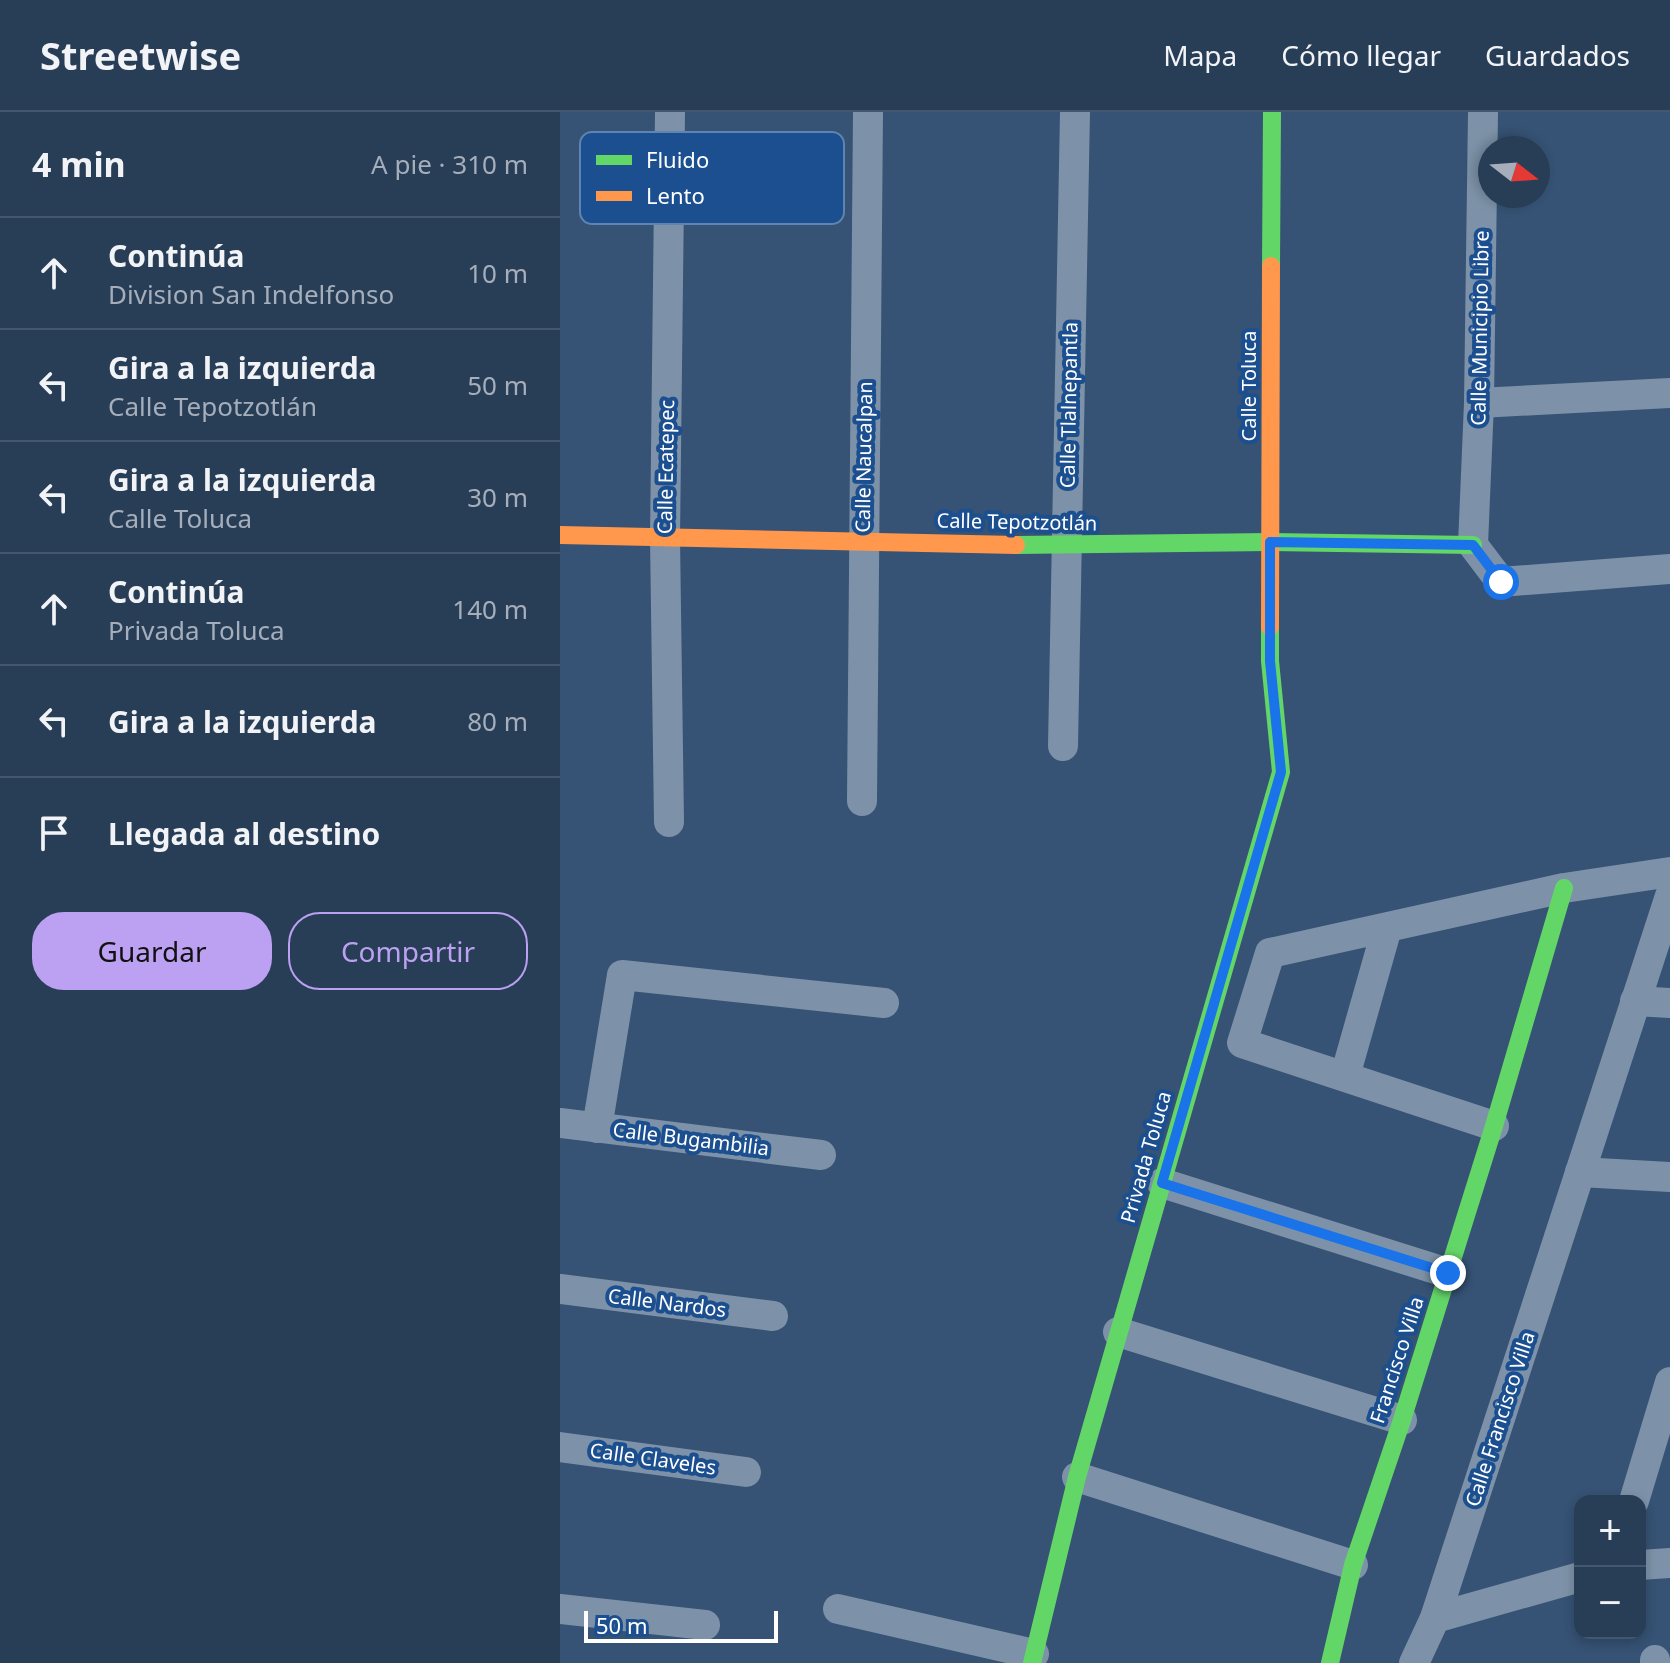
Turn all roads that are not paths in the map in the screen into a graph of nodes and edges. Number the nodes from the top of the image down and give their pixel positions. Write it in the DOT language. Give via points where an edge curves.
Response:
graph roads {
  1 [pos="670,112"];
  2 [pos="868,112"];
  3 [pos="1075,112"];
  4 [pos="1272,112"];
  5 [pos="1483,112"];
  6 [pos="670,132"];
  7 [pos="669,224"];
  8 [pos="1670,393"];
  9 [pos="1479,403"];
  10 [pos="560,535"];
  11 [pos="665,538"];
  12 [pos="863,542"];
  13 [pos="1270,542"];
  14 [pos="1473,545"];
  15 [pos="1067,546"];
  16 [pos="1670,569"];
  17 [pos="1270,661"];
  18 [pos="1063,746"];
  19 [pos="862,801"];
  20 [pos="669,822"];
  21 [pos="1670,872"];
  22 [pos="1564,888"];
  23 [pos="1670,896"];
  24 [pos="1387,928"];
  25 [pos="1635,1001"];
  26 [pos="884,1003"];
  27 [pos="1670,1003"];
  28 [pos="1345,1076"];
  29 [pos="560,1123"];
  30 [pos="1494,1126"];
  31 [pos="597,1128"];
  32 [pos="821,1155"];
  33 [pos="1580,1172"];
  34 [pos="1670,1177"];
  35 [pos="1162,1183"];
  36 [pos="1448,1273"];
  37 [pos="560,1289"];
  38 [pos="773,1316"];
  39 [pos="1118,1332"];
  40 [pos="1670,1382"];
  41 [pos="1402,1420"];
  42 [pos="560,1447"];
  43 [pos="746,1472"];
  44 [pos="1077,1477"];
  45 [pos="1636,1495"];
  46 [pos="1670,1563"];
  47 [pos="1353,1565"];
  48 [pos="1646,1565"];
  49 [pos="1574,1579"];
  50 [pos="560,1609"];
  51 [pos="838,1609"];
  52 [pos="1435,1618"];
  53 [pos="705,1625"];
  54 [pos="1033,1658"];
  55 [pos="1330,1663"];
  56 [pos="1414,1663"];
  1 -- 6 [label="street, Calle Ecatepec"];
  2 -- 12 [label="street, Calle Naucalpan"];
  3 -- 15 [label="street, Calle Tlalnepantla"];
  4 -- 13 [label="street, Calle Toluca"];
  5 -- 9 [label="street, Calle Municipio Libre"];
  7 -- 11 [label="street, Calle Ecatepec"];
  8 -- 9 [label="street"];
  9 -- 14 [label="street, Calle Municipio Libre"];
  10 -- 11 [label="street, Calle Tepotzotlán"];
  11 -- 12 [label="street, Calle Tepotzotlán"];
  11 -- 20 [label="street, Calle Ecatepec"];
  12 -- 15 [label="street, Calle Tepotzotlán"];
  12 -- 19 [label="street, Calle Naucalpan"];
  13 -- 14 [label="street, Calle Tepotzotlán"];
  13 -- 15 [label="street, Calle Tepotzotlán"];
  13 -- 17 [label="street, Calle Toluca"];
  14 -- 16 [label="street" via="1501,582"];
  15 -- 18 [label="street, Calle Tlalnepantla"];
  17 -- 35 [label="street, Privada Toluca" via="1281,772"];
  21 -- 22 [label="street"];
  22 -- 24 [label="street"];
  22 -- 30 [label="street, Francisco Villa"];
  23 -- 25 [label="street, Calle Francisco Villa"];
  24 -- 28 [label="street"];
  24 -- 28 [label="street" via="1270,953 1242,1043"];
  25 -- 27 [label="street"];
  25 -- 33 [label="street, Calle Francisco Villa"];
  26 -- 31 [label="street" via="622,975"];
  28 -- 30 [label="street"];
  29 -- 31 [label="street, Calle Bugambilia"];
  30 -- 36 [label="street, Francisco Villa"];
  31 -- 32 [label="street, Calle Bugambilia"];
  33 -- 34 [label="street"];
  33 -- 52 [label="street, Calle Francisco Villa"];
  35 -- 36 [label="street"];
  35 -- 39 [label="street, Privada Toluca"];
  36 -- 41 [label="street, Francisco Villa"];
  37 -- 38 [label="street, Calle Nardos"];
  39 -- 41 [label="street"];
  39 -- 44 [label="street, Privada Toluca"];
  40 -- 45 [label="street"];
  41 -- 47 [label="street, Francisco Villa"];
  42 -- 43 [label="street, Calle Claveles"];
  44 -- 47 [label="street"];
  44 -- 54 [label="street, Privada Toluca"];
  46 -- 48 [label="street"];
  47 -- 55 [label="street, Francisco Villa"];
  49 -- 52 [label="street"];
  50 -- 53 [label="street"];
  51 -- 54 [label="street"];
  52 -- 56 [label="street, Calle Francisco Villa"];
}
